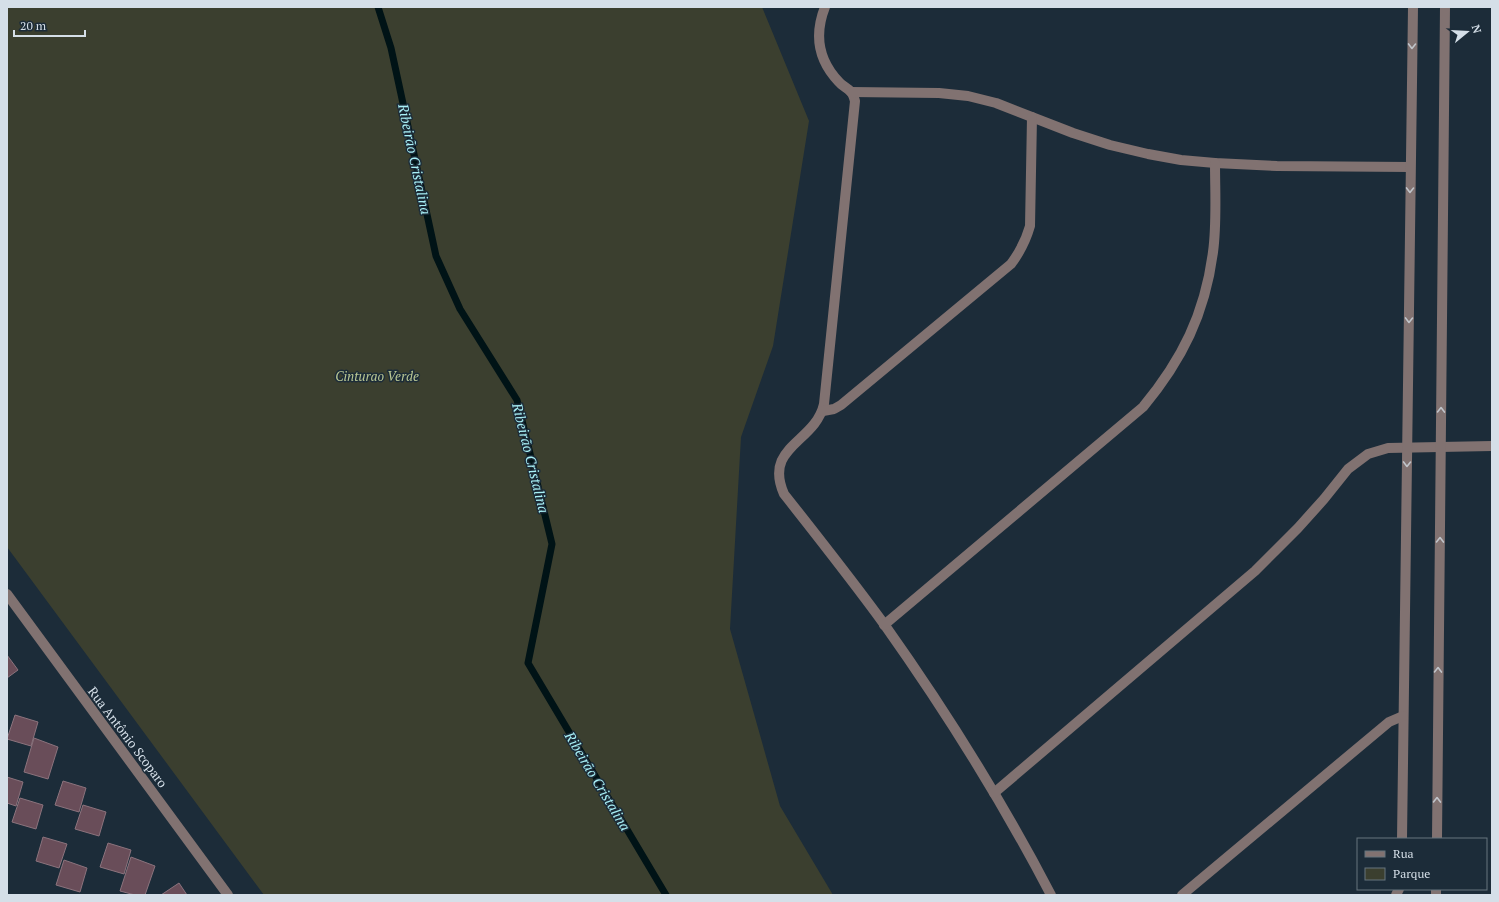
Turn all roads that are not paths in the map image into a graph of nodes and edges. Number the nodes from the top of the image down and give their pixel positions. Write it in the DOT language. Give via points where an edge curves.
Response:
graph roads {
  1 [pos="825,7"];
  2 [pos="1413,7"];
  3 [pos="1445,7"];
  4 [pos="851,92"];
  5 [pos="1032,117"];
  6 [pos="1215,163"];
  7 [pos="1410,167"];
  8 [pos="823,411"];
  9 [pos="1440,446"];
  10 [pos="1492,446"];
  11 [pos="1407,447"];
  12 [pos="7,594"];
  13 [pos="884,625"];
  14 [pos="1403,716"];
  15 [pos="994,793"];
  16 [pos="1402,838"];
  17 [pos="1437,838"];
  18 [pos="228,895"];
  19 [pos="1051,895"];
  20 [pos="1182,895"];
  1 -- 4 [label="street" via="819,28 821,52 832,75"];
  2 -- 7 [label="street, one-way"];
  9 -- 3 [label="street, one-way"];
  4 -- 5 [label="street" via="939,93 968,96 996,103"];
  4 -- 8 [label="street" via="855,101"];
  5 -- 6 [label="street" via="1110,145 1155,155"];
  5 -- 8 [label="street" via="1030,226 1017,256 1011,264 841,404 834,409"];
  6 -- 7 [label="street"];
  6 -- 13 [label="street" via="1214,251 1209,280 1190,335 1161,385 1143,407"];
  7 -- 11 [label="street, one-way"];
  8 -- 13 [label="street" via="815,424 786,453 779,469 781,487"];
  9 -- 10 [label="street"];
  9 -- 11 [label="street"];
  17 -- 9 [label="street, one-way"];
  11 -- 14 [label="street, one-way"];
  11 -- 15 [label="street" via="1388,448 1368,454 1348,469 1298,528 1255,571"];
  12 -- 18 [label="street, Rua Antônio Scoparo"];
  13 -- 15 [label="street"];
  14 -- 16 [label="street"];
  14 -- 20 [label="street" via="1389,722"];
  15 -- 19 [label="street"];
}
